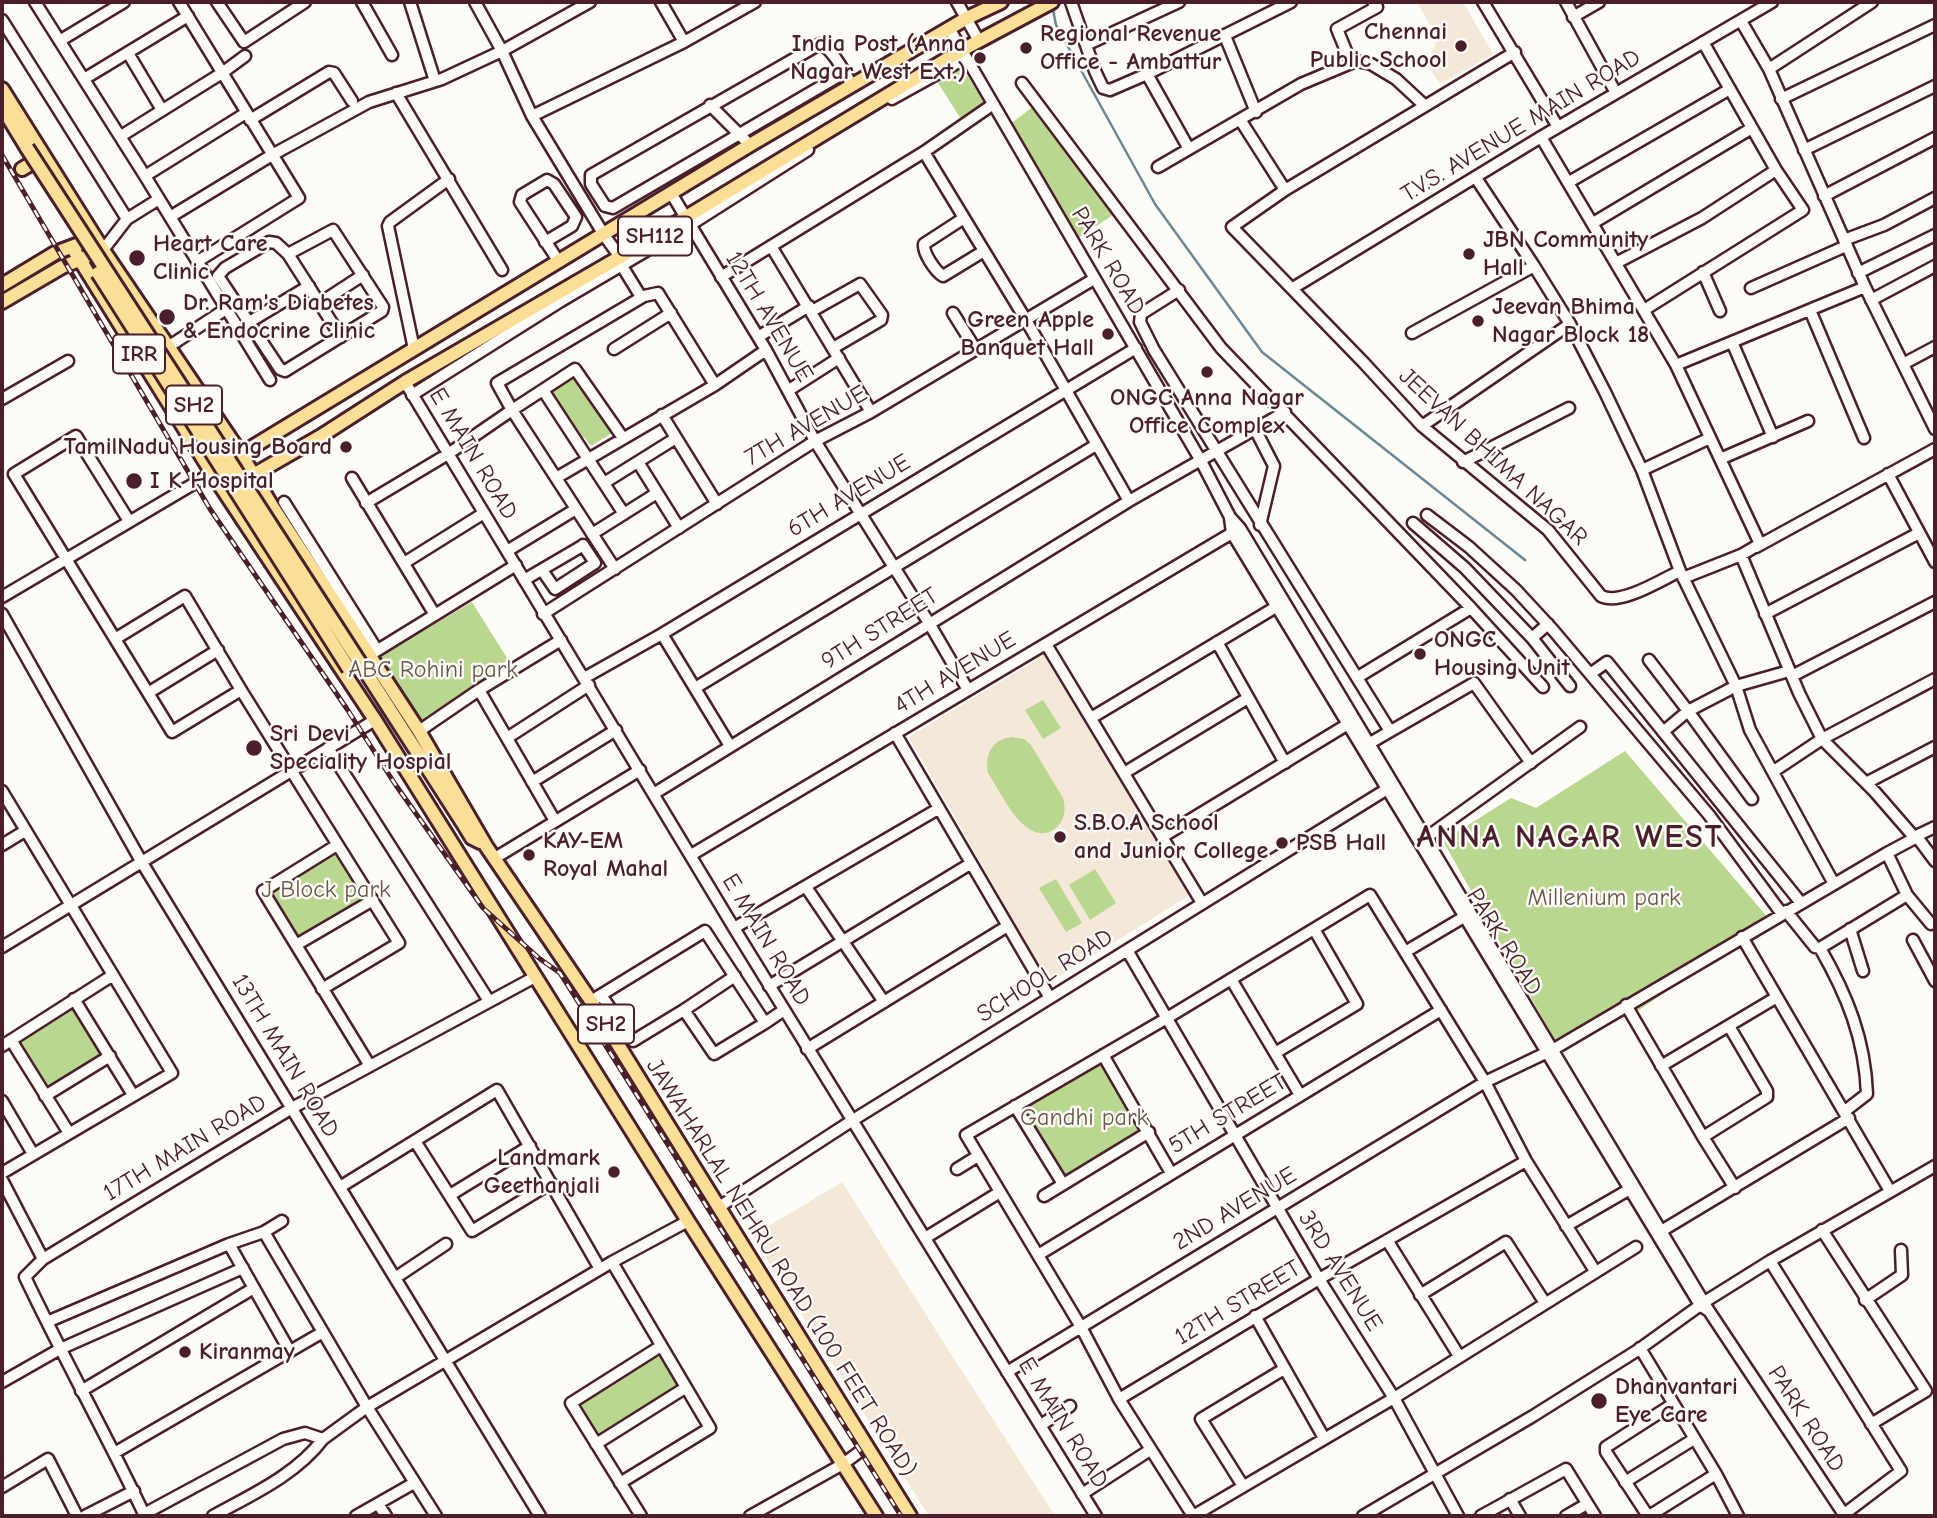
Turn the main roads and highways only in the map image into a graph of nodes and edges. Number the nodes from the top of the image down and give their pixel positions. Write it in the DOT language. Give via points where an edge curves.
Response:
graph roads {
  1 [pos="1001,2"];
  2 [pos="1047,4"];
  3 [pos="2,89"];
  4 [pos="2,107"];
  5 [pos="2,122"];
  6 [pos="24,149"];
  7 [pos="44,156"];
  8 [pos="22,169"];
  9 [pos="96,238"];
  10 [pos="72,247"];
  11 [pos="103,250"];
  12 [pos="80,260"];
  13 [pos="2,285"];
  14 [pos="2,302"];
  15 [pos="241,454"];
  16 [pos="212,473"];
  17 [pos="254,474"];
  18 [pos="225,492"];
  19 [pos="291,534"];
  20 [pos="264,551"];
  21 [pos="364,659"];
  22 [pos="486,845"];
  23 [pos="464,863"];
  24 [pos="876,1516"];
  25 [pos="910,1516"];
  1 -- 15 [label="main road, SH112" via="848,79 750,145"];
  2 -- 17 [label="main road, SH112" via="979,41 689,221 405,382"];
  3 -- 7 [label="main road, JAWAHARLAL NEHRU ROAD (100 FEET ROAD) / IRR"];
  4 -- 6 [label="main road, SH2"];
  5 -- 6 [label="main road, SH2"];
  6 -- 21 [label="main road, SH2, bridge"];
  7 -- 8 [label="main road"];
  7 -- 9 [label="main road, JAWAHARLAL NEHRU ROAD (100 FEET ROAD) / IRR"];
  9 -- 10 [label="main road"];
  9 -- 11 [label="main road, JAWAHARLAL NEHRU ROAD (100 FEET ROAD) / IRR"];
  10 -- 12 [label="main road, JAWAHARLAL NEHRU ROAD (100 FEET ROAD) / IRR"];
  10 -- 13 [label="main road"];
  11 -- 12 [label="main road"];
  11 -- 15 [label="main road, JAWAHARLAL NEHRU ROAD (100 FEET ROAD) / IRR"];
  12 -- 14 [label="main road"];
  12 -- 16 [label="main road, JAWAHARLAL NEHRU ROAD (100 FEET ROAD) / IRR"];
  15 -- 16 [label="main road, SH112"];
  15 -- 17 [label="main road, JAWAHARLAL NEHRU ROAD (100 FEET ROAD) / IRR"];
  16 -- 18 [label="main road, JAWAHARLAL NEHRU ROAD (100 FEET ROAD) / IRR"];
  17 -- 18 [label="main road, SH112"];
  17 -- 19 [label="main road, JAWAHARLAL NEHRU ROAD (100 FEET ROAD) / IRR"];
  18 -- 20 [label="main road, JAWAHARLAL NEHRU ROAD (100 FEET ROAD) / IRR"];
  19 -- 20 [label="main road"];
  19 -- 21 [label="main road, JAWAHARLAL NEHRU ROAD (100 FEET ROAD) / IRR"];
  20 -- 23 [label="main road, JAWAHARLAL NEHRU ROAD (100 FEET ROAD) / IRR"];
  21 -- 22 [label="main road, JAWAHARLAL NEHRU ROAD (100 FEET ROAD) / IRR" via="419,731"];
  21 -- 22 [label="main road, SH2" via="472,838"];
  21 -- 23 [label="main road, SH2" via="459,841"];
  22 -- 25 [label="main road, JAWAHARLAL NEHRU ROAD (100 FEET ROAD) / SH2" via="596,998"];
  23 -- 24 [label="main road, JAWAHARLAL NEHRU ROAD (100 FEET ROAD) / SH2"];
}
